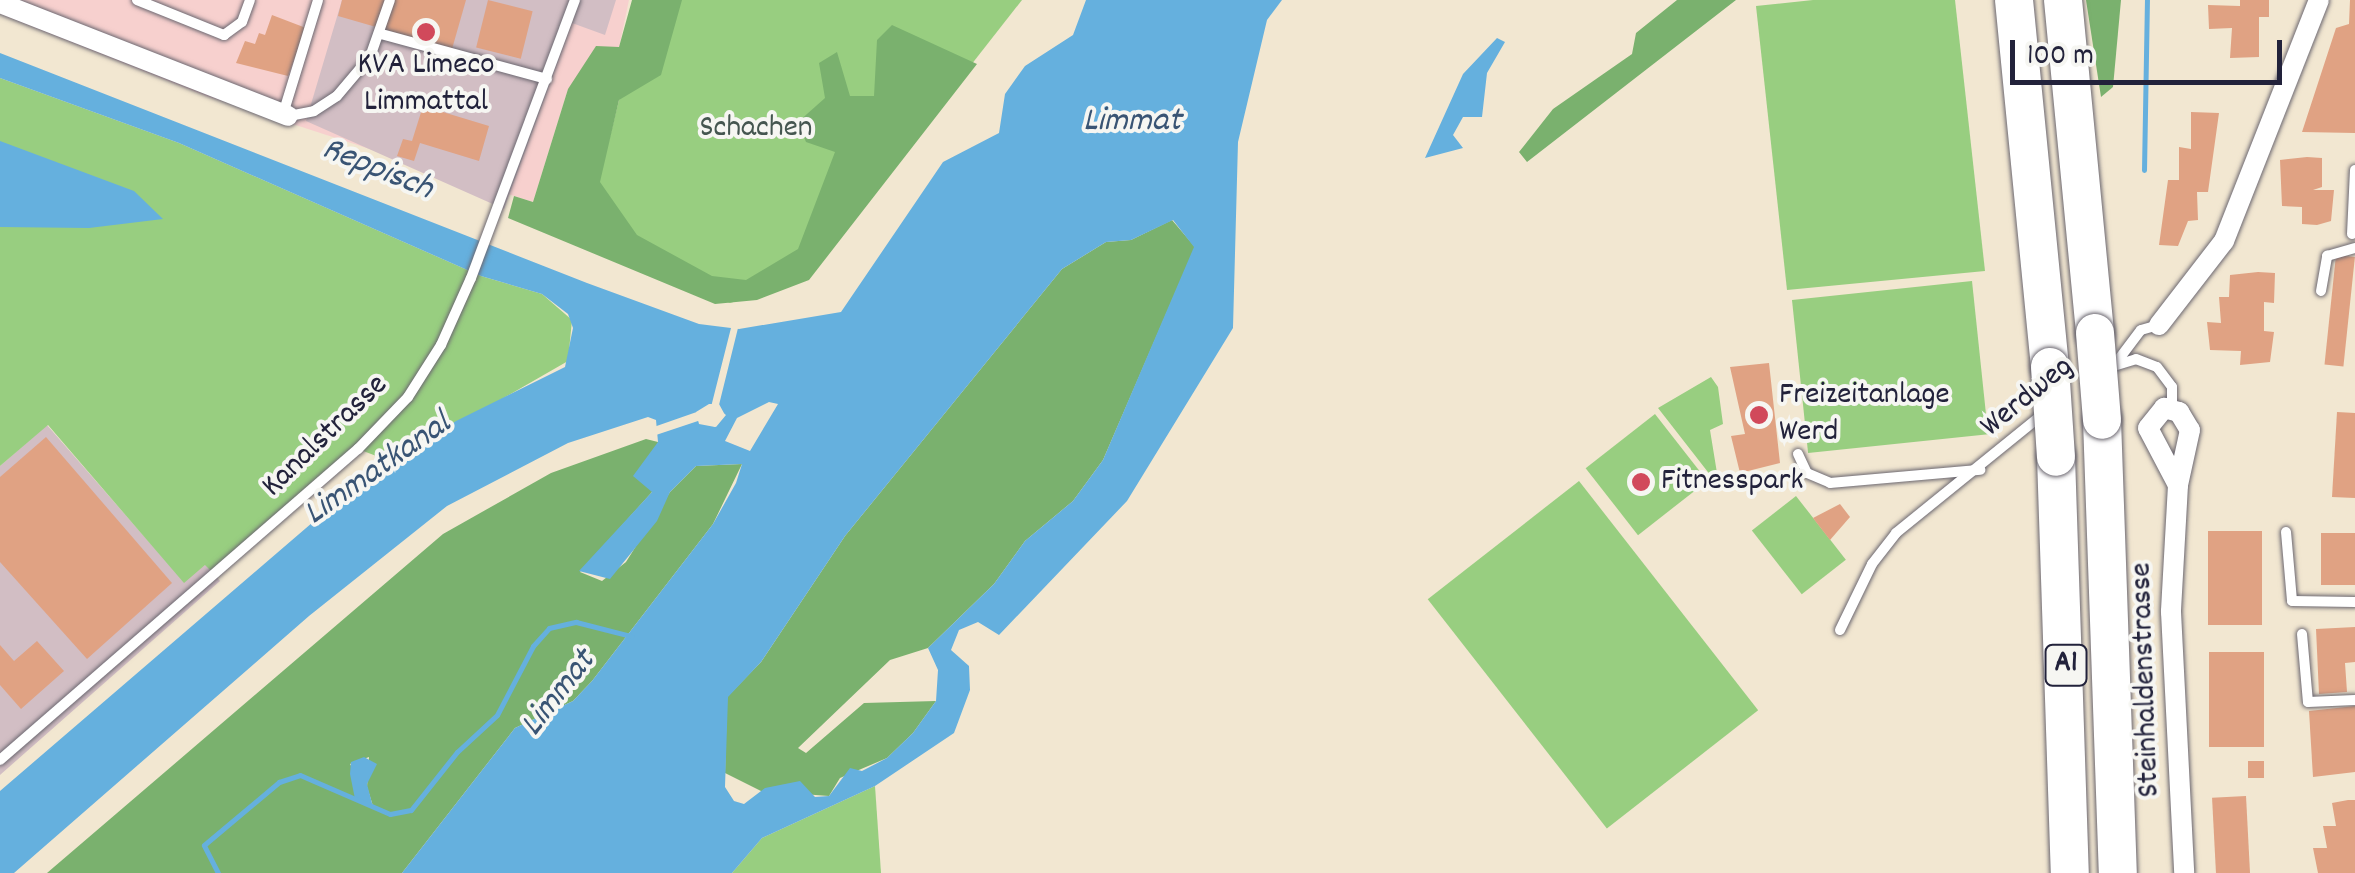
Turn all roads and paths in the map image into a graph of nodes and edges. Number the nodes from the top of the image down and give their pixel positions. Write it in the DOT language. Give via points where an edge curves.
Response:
graph roads {
  1 [pos="137,0"];
  2 [pos="250,0"];
  3 [pos="318,0"];
  4 [pos="390,0"];
  5 [pos="576,0"];
  6 [pos="2014,0"];
  7 [pos="2063,0"];
  8 [pos="2320,0"];
  9 [pos="0,3"];
  10 [pos="380,34"];
  11 [pos="548,79"];
  12 [pos="286,115"];
  13 [pos="2355,170"];
  14 [pos="2352,234"];
  15 [pos="2355,248"];
  16 [pos="2322,291"];
  17 [pos="2159,324"];
  18 [pos="2107,346"];
  19 [pos="2061,380"];
  20 [pos="2087,382"];
  21 [pos="2172,407"];
  22 [pos="1798,454"];
  23 [pos="1981,470"];
  24 [pos="2178,485"];
  25 [pos="2286,532"];
  26 [pos="2355,602"];
  27 [pos="1840,630"];
  28 [pos="2302,634"];
  29 [pos="2355,700"];
  30 [pos="0,760"];
  31 [pos="2070,873"];
  32 [pos="2118,873"];
  33 [pos="2184,873"];
  1 -- 2 [label="lane" via="224,35 242,22"];
  3 -- 12 [label="lane"];
  4 -- 10 [label="lane"];
  5 -- 11 [label="lane, Kanalstrasse"];
  6 -- 19 [label="highway, A1"];
  7 -- 18 [label="highway, A1"];
  8 -- 17 [label="street" via="2224,242"];
  9 -- 12 [label="street"];
  10 -- 11 [label="lane"];
  10 -- 12 [label="lane" via="337,96 314,111"];
  11 -- 30 [label="lane, Kanalstrasse" via="471,278 416,384 358,449"];
  13 -- 14 [label="lane"];
  15 -- 16 [label="lane" via="2328,256"];
  17 -- 18 [label="lane"];
  18 -- 20 [label="lane, Werdweg"];
  18 -- 21 [label="lane, Werdweg" via="2157,367 2172,388"];
  18 -- 32 [label="highway, A1, bridge" via="2102,420"];
  19 -- 23 [label="lane, Werdweg"];
  19 -- 31 [label="highway, A1, bridge" via="2056,457"];
  21 -- 24 [label="street, Steinhaldenstrasse" via="2190,430"];
  21 -- 24 [label="street" via="2156,412 2148,428"];
  22 -- 23 [label="lane" via="1808,473 1830,483"];
  23 -- 27 [label="lane, Werdweg" via="1896,533 1872,564"];
  24 -- 33 [label="street, Steinhaldenstrasse" via="2171,612"];
  25 -- 26 [label="lane" via="2292,601"];
  28 -- 29 [label="lane" via="2308,702"];
}
